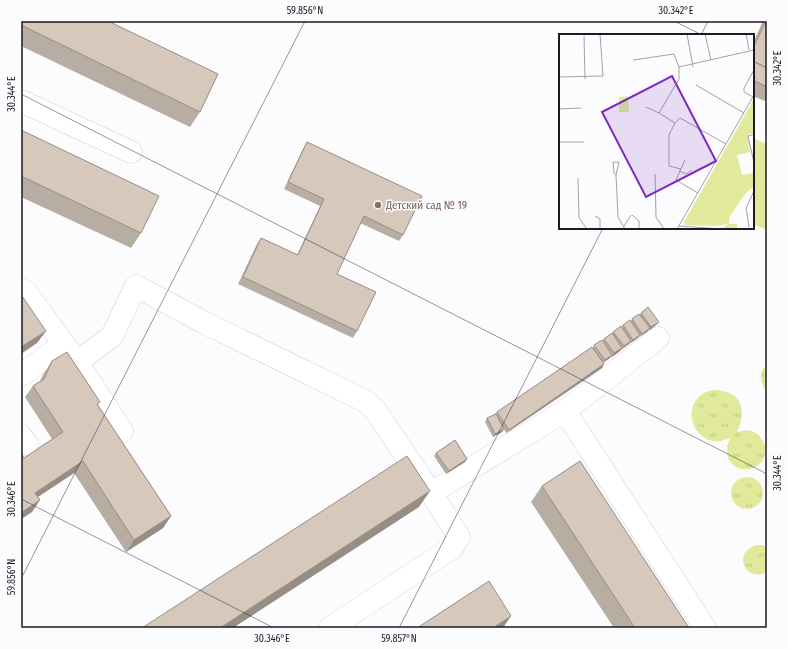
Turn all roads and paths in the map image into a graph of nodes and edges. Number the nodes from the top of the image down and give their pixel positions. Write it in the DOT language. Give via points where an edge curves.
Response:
graph roads {
  1 [pos="21,101"];
  2 [pos="132,152"];
  3 [pos="21,290"];
  4 [pos="658,338"];
  5 [pos="64,344"];
  6 [pos="77,362"];
  7 [pos="21,375"];
  8 [pos="565,411"];
  9 [pos="122,431"];
  10 [pos="431,493"];
  11 [pos="330,628"];
  12 [pos="705,628"];
  1 -- 2 [label="lane"];
  3 -- 5 [label="lane" via="26,292"];
  4 -- 8 [label="lane"];
  5 -- 6 [label="lane"];
  5 -- 7 [label="lane"];
  6 -- 9 [label="lane"];
  6 -- 10 [label="lane" via="112,336 136,286 203,322 365,401 375,410"];
  8 -- 10 [label="lane"];
  8 -- 12 [label="lane"];
  10 -- 11 [label="lane" via="459,537 452,548"];
}
